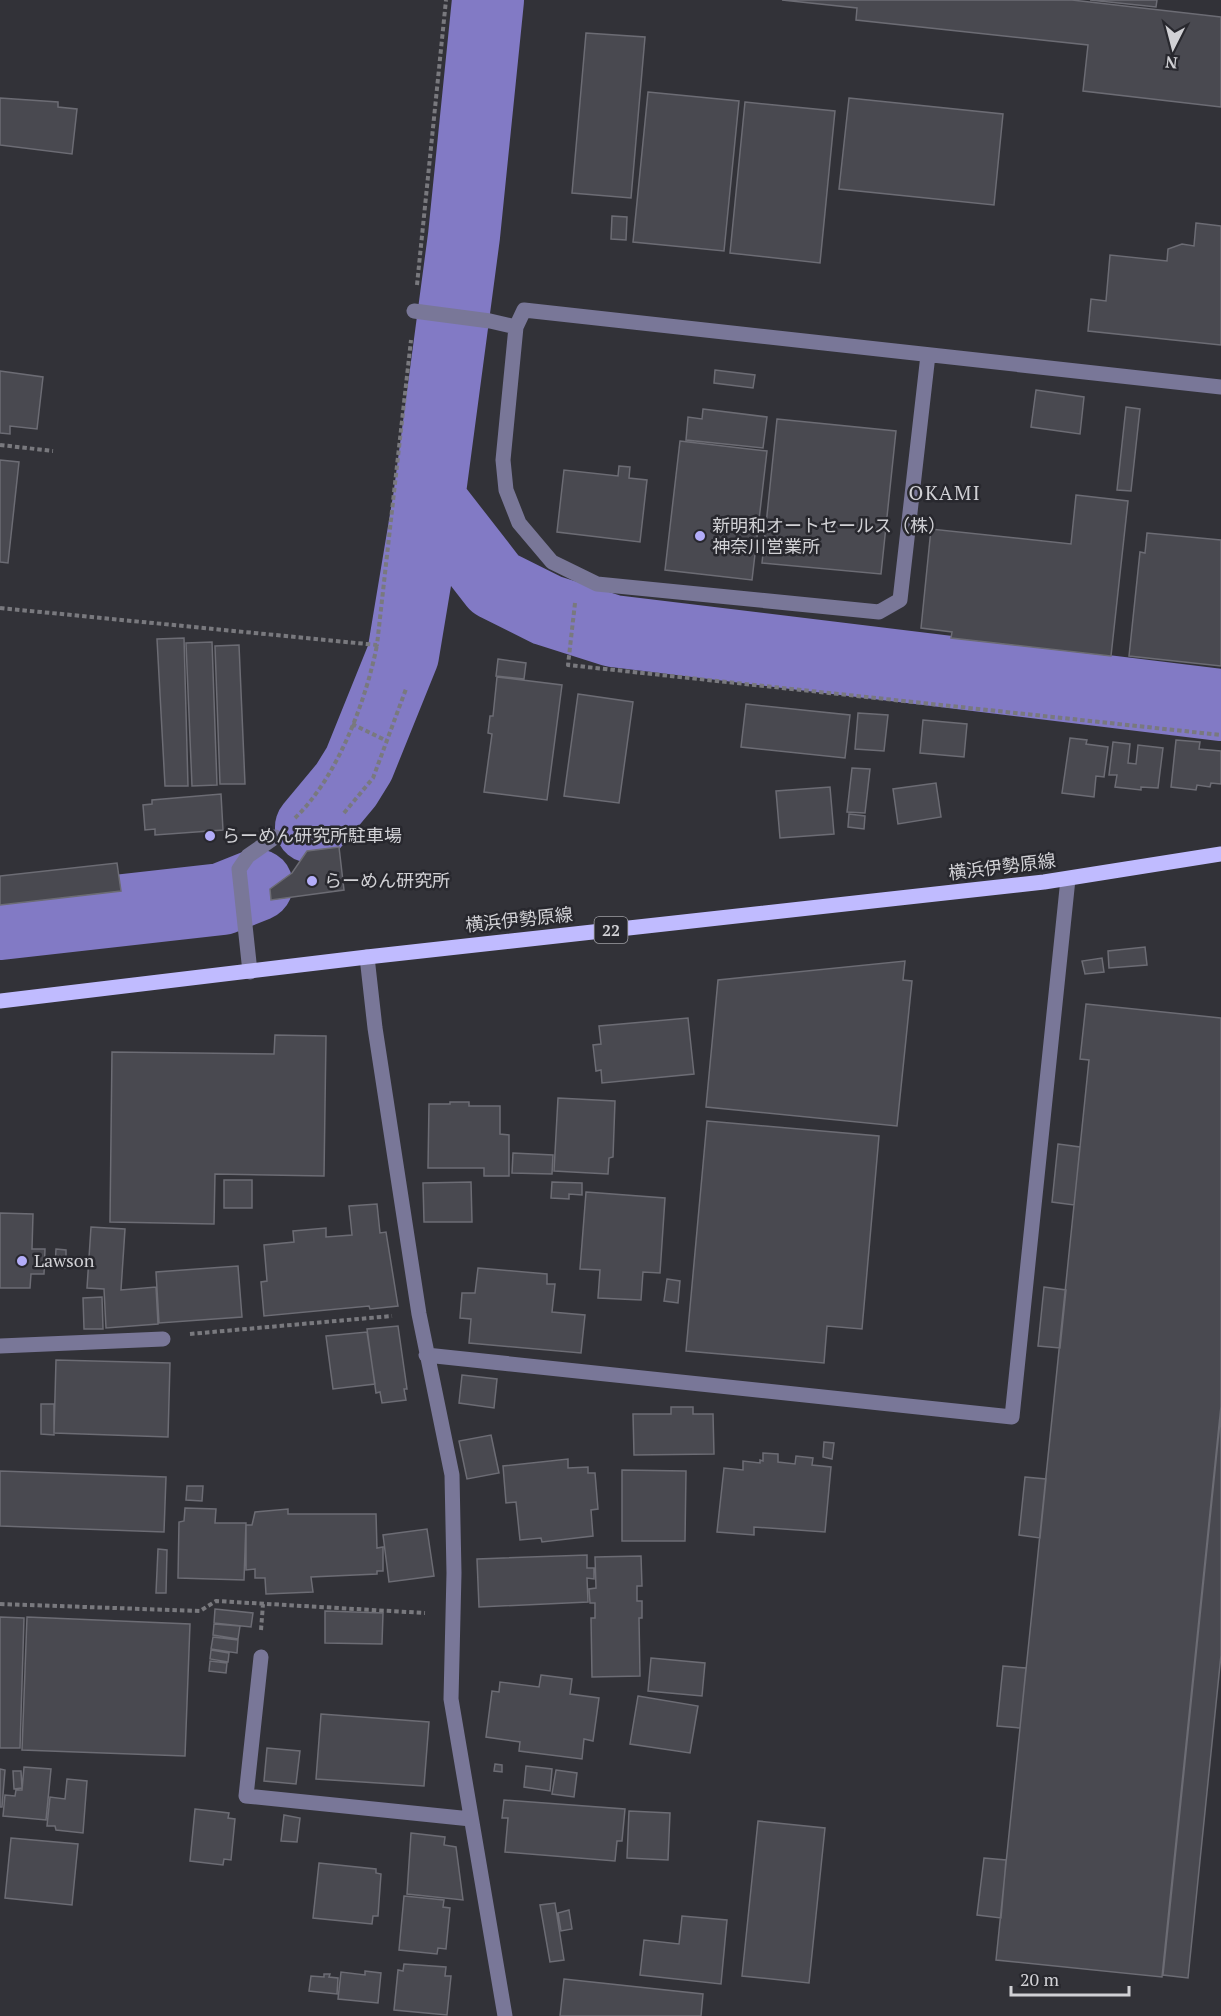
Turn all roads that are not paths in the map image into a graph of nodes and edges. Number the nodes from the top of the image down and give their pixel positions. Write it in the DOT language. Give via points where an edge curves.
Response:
graph roads {
  1 [pos="420,312"];
  2 [pos="516,327"];
  3 [pos="928,355"];
  4 [pos="1221,387"];
  5 [pos="275,837"];
  6 [pos="1221,854"];
  7 [pos="1068,879"];
  8 [pos="367,957"];
  9 [pos="250,972"];
  10 [pos="0,1001"];
  11 [pos="163,1339"];
  12 [pos="0,1346"];
  13 [pos="426,1355"];
  14 [pos="261,1657"];
  15 [pos="471,1819"];
  16 [pos="505,2016"];
  1 -- 2 [label="street"];
  2 -- 3 [label="street" via="524,310"];
  2 -- 3 [label="street" via="503,460 506,490 519,523 552,562 597,584 879,612 900,600"];
  3 -- 4 [label="street"];
  5 -- 9 [label="street" via="248,856 239,869"];
  6 -- 7 [label="main road, 横浜伊勢原線 / 22"];
  7 -- 8 [label="main road, 横浜伊勢原線 / 22"];
  7 -- 13 [label="street" via="1012,1417"];
  8 -- 9 [label="main road, 横浜伊勢原線 / 22"];
  8 -- 13 [label="street"];
  9 -- 10 [label="main road, 横浜伊勢原線 / 22"];
  11 -- 12 [label="street"];
  13 -- 15 [label="street" via="452,1475 450,1699"];
  14 -- 15 [label="street" via="246,1796"];
  15 -- 16 [label="street"];
}
